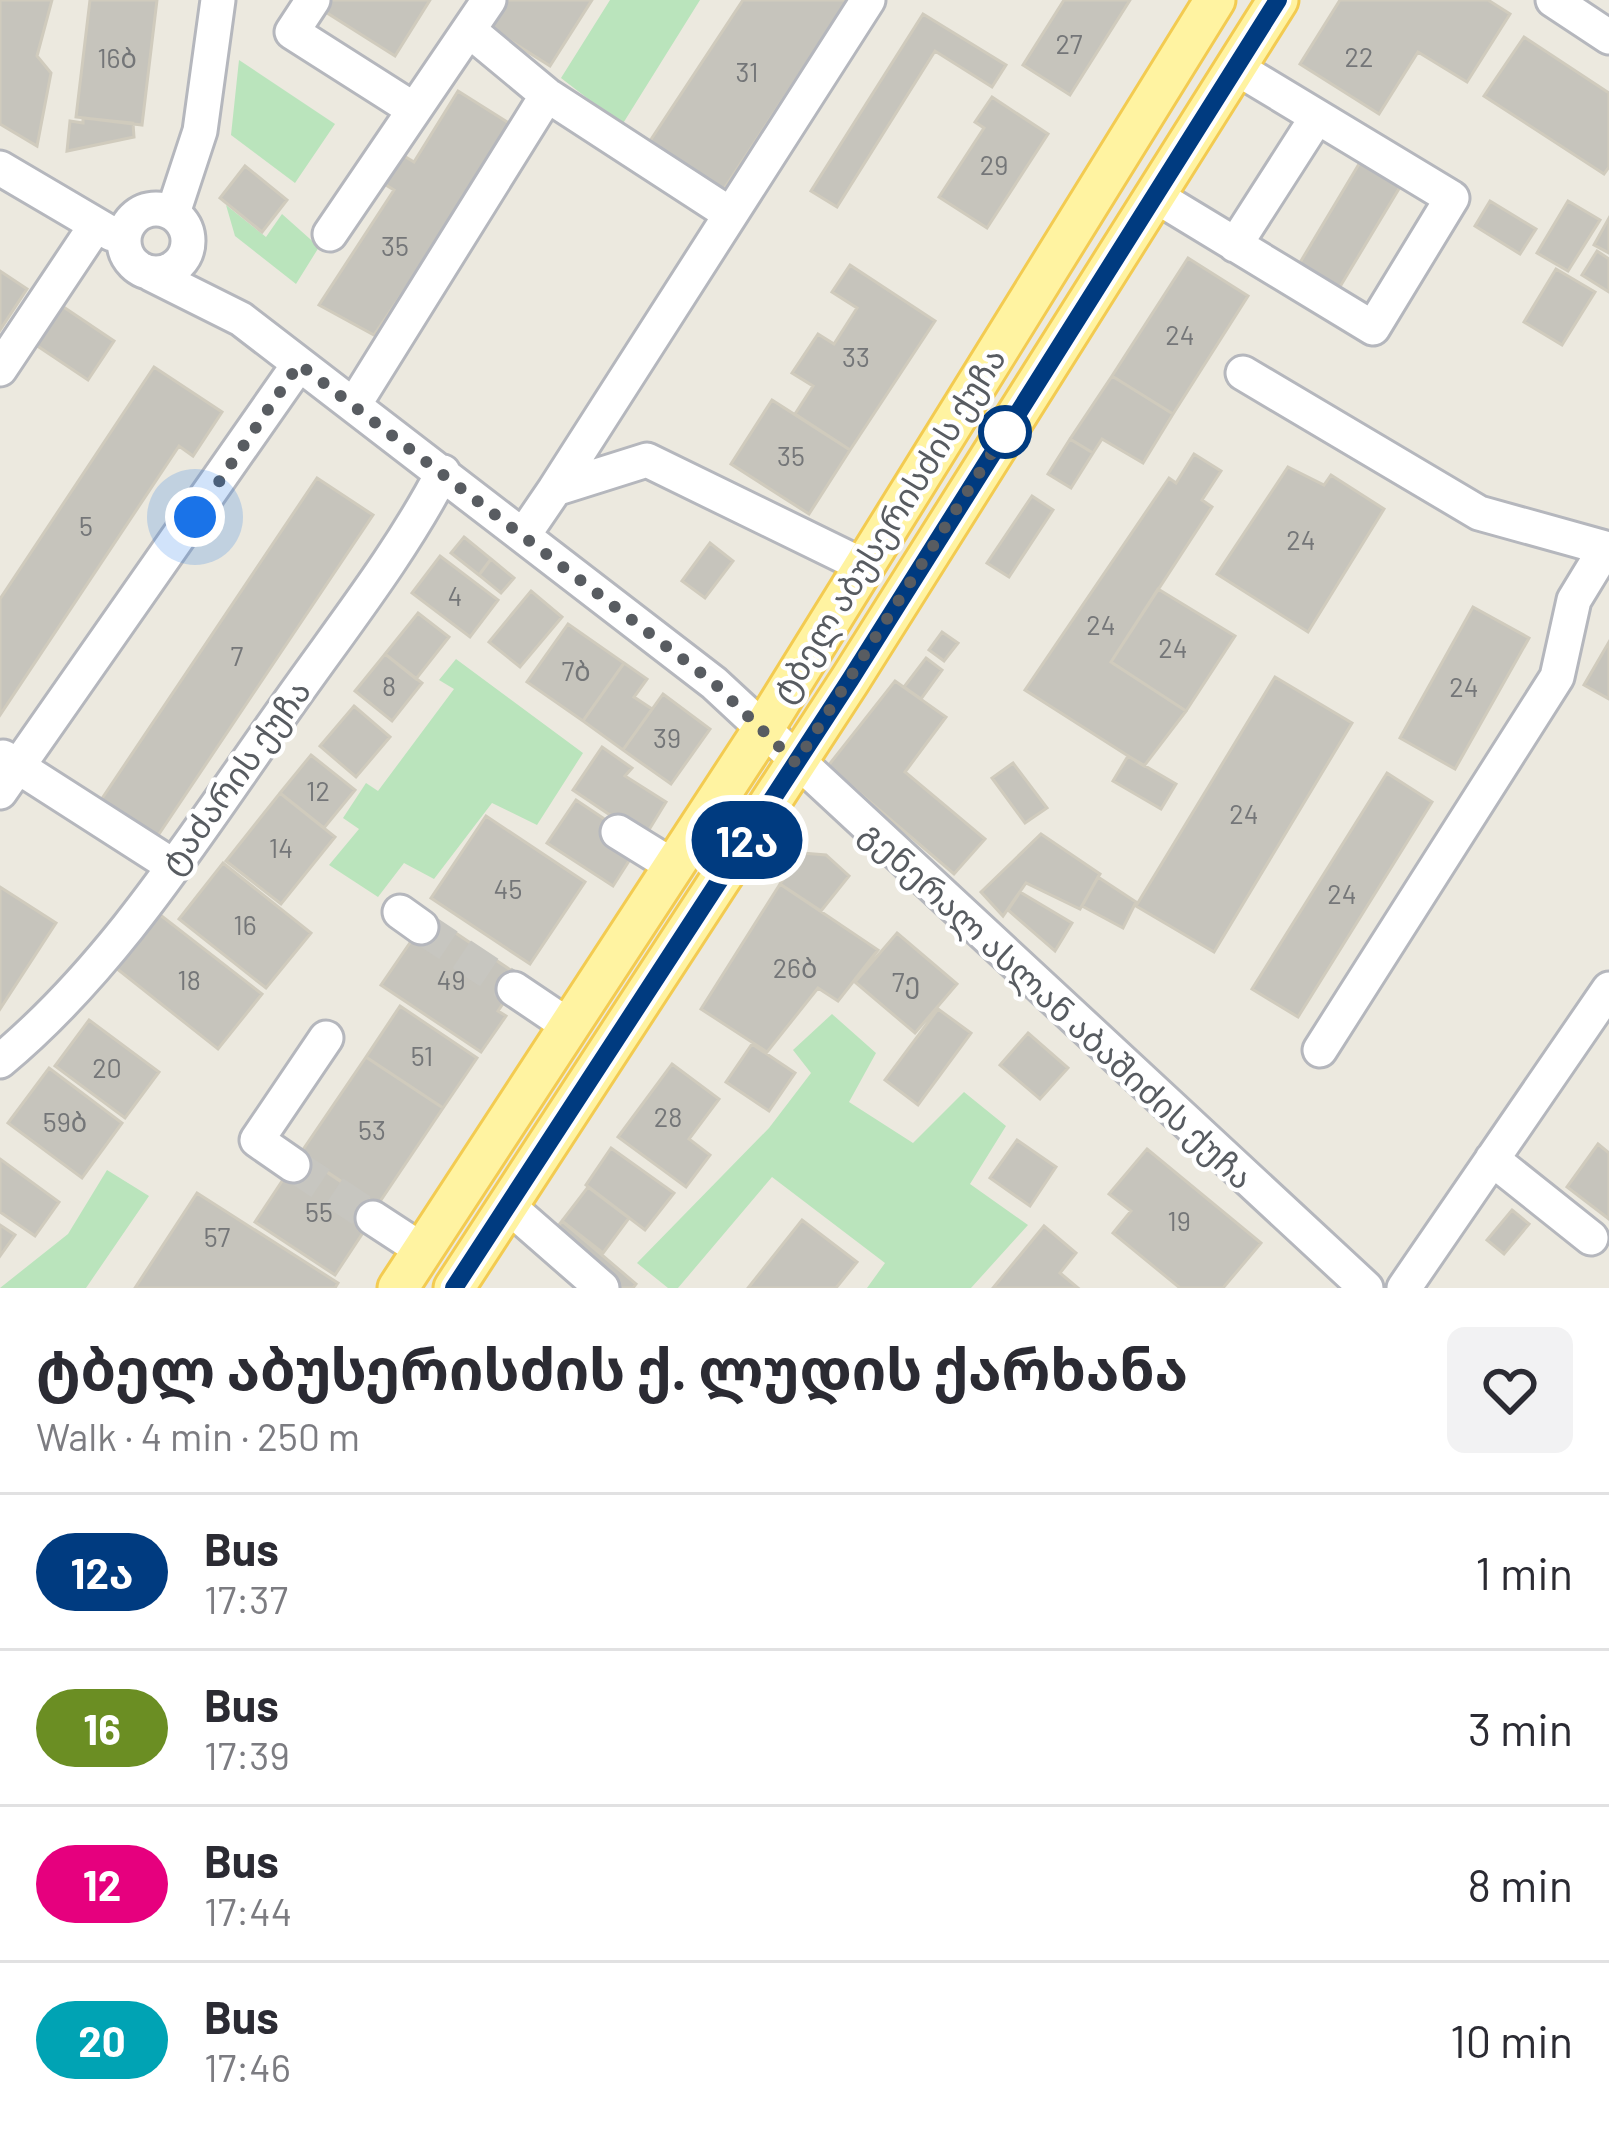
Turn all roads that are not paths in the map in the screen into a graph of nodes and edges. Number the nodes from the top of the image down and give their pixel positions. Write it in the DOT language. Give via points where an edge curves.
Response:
graph roads {
  1 [pos="218,0"];
  2 [pos="313,0"];
  3 [pos="868,0"];
  4 [pos="1215,0"];
  5 [pos="1278,0"];
  6 [pos="1553,0"];
  7 [pos="483,8"];
  8 [pos="1609,37"];
  9 [pos="1235,67"];
  10 [pos="547,95"];
  11 [pos="413,110"];
  12 [pos="1317,117"];
  13 [pos="0,169"];
  14 [pos="1154,195"];
  15 [pos="173,212"];
  16 [pos="730,214"];
  17 [pos="110,233"];
  18 [pos="330,234"];
  19 [pos="1235,245"];
  20 [pos="188,246"];
  21 [pos="151,274"];
  22 [pos="241,319"];
  23 [pos="299,364"];
  24 [pos="0,369"];
  25 [pos="1243,374"];
  26 [pos="354,405"];
  27 [pos="443,472"];
  28 [pos="555,489"];
  29 [pos="525,533"];
  30 [pos="1607,549"];
  31 [pos="862,565"];
  32 [pos="762,731"];
  33 [pos="796,763"];
  34 [pos="6,771"];
  35 [pos="619,832"];
  36 [pos="173,866"];
  37 [pos="673,866"];
  38 [pos="514,989"];
  39 [pos="1609,989"];
  40 [pos="569,1026"];
  41 [pos="326,1038"];
  42 [pos="1320,1051"];
  43 [pos="0,1061"];
  44 [pos="1492,1159"];
  45 [pos="293,1165"];
  46 [pos="507,1205"];
  47 [pos="373,1218"];
  48 [pos="1592,1238"];
  49 [pos="422,1250"];
  50 [pos="1347,1282"];
  51 [pos="398,1288"];
  52 [pos="454,1288"];
  53 [pos="602,1288"];
  54 [pos="1404,1288"];
  1 -- 15 [label="street" via="200,130"];
  2 -- 11 [label="street" via="292,32"];
  3 -- 16 [label="street"];
  4 -- 31 [label="main road, ტბელ აბუსერისძის ქუჩა"];
  5 -- 9 [label="main road, ტბელ აბუსერისძის ქუჩა"];
  6 -- 8 [label="street"];
  7 -- 10 [label="street"];
  7 -- 11 [label="street"];
  9 -- 12 [label="street"];
  9 -- 14 [label="main road, ტბელ აბუსერისძის ქუჩა"];
  10 -- 16 [label="street"];
  10 -- 26 [label="street"];
  11 -- 18 [label="street"];
  12 -- 19 [label="street"];
  12 -- 19 [label="street" via="1452,198 1373,328"];
  13 -- 17 [label="street"];
  14 -- 19 [label="street"];
  14 -- 33 [label="main road, ტბელ აბუსერისძის ქუჩა"];
  15 -- 17 [label="street" via="149,210"];
  15 -- 20 [label="street"];
  16 -- 28 [label="street"];
  17 -- 21 [label="street"];
  17 -- 24 [label="street"];
  20 -- 21 [label="street" via="178,264"];
  20 -- 22 [label="street, გენერალ ასლან აბაშიძის ქუჩა"];
  21 -- 22 [label="street, გენერალ ასლან აბაშიძის ქუჩა"];
  22 -- 23 [label="street, გენერალ ასლან აბაშიძის ქუჩა"];
  23 -- 26 [label="street, გენერალ ასლან აბაშიძის ქუჩა"];
  23 -- 34 [label="street"];
  25 -- 30 [label="street" via="1479,513"];
  26 -- 27 [label="street, გენერალ ასლან აბაშიძის ქუჩა"];
  27 -- 29 [label="street, გენერალ ასლან აბაშიძის ქუჩა"];
  27 -- 36 [label="street, ტაძარის ქუჩა"];
  28 -- 29 [label="street"];
  28 -- 31 [label="street" via="647,460"];
  29 -- 32 [label="street, გენერალ ასლან აბაშიძის ქუჩა" via="714,683"];
  30 -- 42 [label="street" via="1574,600 1558,677"];
  31 -- 32 [label="main road, ტბელ აბუსერისძის ქუჩა"];
  32 -- 33 [label="street, გენერალ ასლან აბაშიძის ქუჩა"];
  32 -- 37 [label="main road, ტბელ აბუსერისძის ქუჩა"];
  33 -- 46 [label="main road, ტბელ აბუსერისძის ქუჩა"];
  33 -- 50 [label="street, გენერალ ასლან აბაშიძის ქუჩა"];
  34 -- 36 [label="street"];
  35 -- 37 [label="street"];
  36 -- 43 [label="street, ტაძარის ქუჩა" via="66,1000"];
  37 -- 40 [label="main road, ტბელ აბუსერისძის ქუჩა"];
  38 -- 40 [label="street"];
  39 -- 44 [label="street"];
  40 -- 49 [label="main road, ტბელ აბუსერისძის ქუჩა"];
  41 -- 45 [label="street" via="256,1140"];
  44 -- 48 [label="street"];
  44 -- 54 [label="street"];
  46 -- 52 [label="main road, ტბელ აბუსერისძის ქუჩა"];
  46 -- 53 [label="street"];
  47 -- 49 [label="street"];
  49 -- 51 [label="main road, ტბელ აბუსერისძის ქუჩა"];
}
